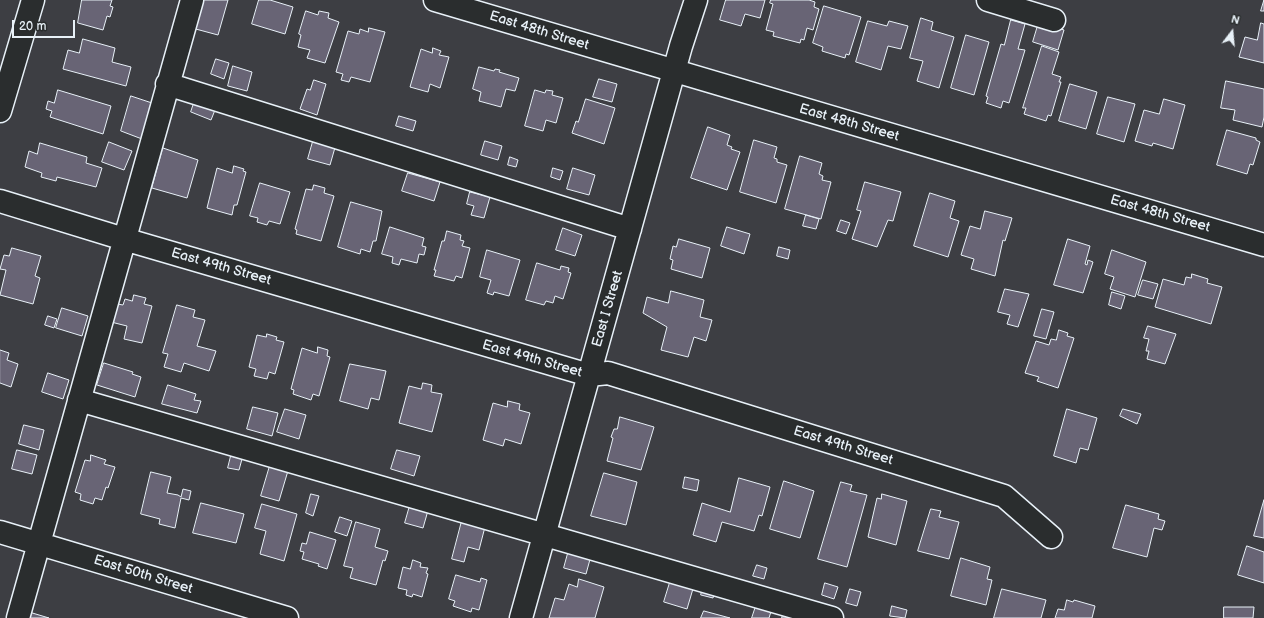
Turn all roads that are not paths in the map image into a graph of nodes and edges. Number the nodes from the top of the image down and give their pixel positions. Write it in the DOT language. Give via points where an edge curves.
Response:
graph roads {
  1 [pos="33,0"];
  2 [pos="192,0"];
  3 [pos="435,0"];
  4 [pos="696,0"];
  5 [pos="988,0"];
  6 [pos="1054,20"];
  7 [pos="674,71"];
  8 [pos="166,84"];
  9 [pos="0,111"];
  10 [pos="0,201"];
  11 [pos="630,229"];
  12 [pos="124,239"];
  13 [pos="1264,245"];
  14 [pos="589,375"];
  15 [pos="79,400"];
  16 [pos="0,532"];
  17 [pos="544,535"];
  18 [pos="1051,537"];
  19 [pos="40,544"];
  20 [pos="18,618"];
  21 [pos="287,618"];
  22 [pos="521,618"];
  23 [pos="832,618"];
  1 -- 9 [label="street"];
  2 -- 8 [label="street"];
  3 -- 7 [label="street, East 48th Street"];
  4 -- 7 [label="street, East I Street"];
  5 -- 6 [label="street"];
  7 -- 11 [label="street, East I Street"];
  7 -- 13 [label="street, East 48th Street"];
  8 -- 11 [label="street"];
  8 -- 12 [label="street"];
  10 -- 12 [label="street, East 49th Street"];
  11 -- 14 [label="street, East I Street"];
  12 -- 14 [label="street, East 49th Street"];
  12 -- 15 [label="street"];
  14 -- 17 [label="street, East I Street"];
  14 -- 18 [label="street, East 49th Street" via="608,373 1004,496"];
  15 -- 17 [label="street"];
  15 -- 19 [label="street"];
  16 -- 19 [label="street, East 50th Street"];
  17 -- 22 [label="street, East I Street"];
  17 -- 23 [label="street"];
  19 -- 20 [label="street"];
  19 -- 21 [label="street, East 50th Street"];
}
